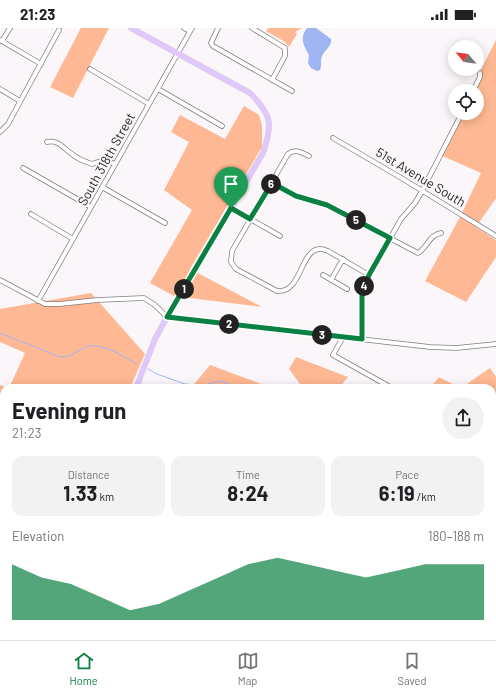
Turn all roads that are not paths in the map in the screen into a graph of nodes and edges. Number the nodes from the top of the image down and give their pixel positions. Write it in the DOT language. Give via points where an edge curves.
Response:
graph roads {
  1 [pos="10,28"];
  2 [pos="131,28"];
  3 [pos="184,28"];
  4 [pos="218,28"];
  5 [pos="252,28"];
  6 [pos="60,30"];
  7 [pos="138,30"];
  8 [pos="191,30"];
  9 [pos="1,41"];
  10 [pos="178,54"];
  11 [pos="41,64"];
  12 [pos="90,69"];
  13 [pos="272,80"];
  14 [pos="0,89"];
  15 [pos="158,89"];
  16 [pos="292,91"];
  17 [pos="20,101"];
  18 [pos="149,104"];
  19 [pos="458,120"];
  20 [pos="222,126"];
  21 [pos="0,132"];
  22 [pos="333,138"];
  23 [pos="47,142"];
  24 [pos="309,156"];
  25 [pos="115,164"];
  26 [pos="23,168"];
  27 [pos="272,183"];
  28 [pos="102,188"];
  29 [pos="422,191"];
  30 [pos="91,207"];
  31 [pos="231,208"];
  32 [pos="31,214"];
  33 [pos="250,219"];
  34 [pos="165,224"];
  35 [pos="441,232"];
  36 [pos="280,236"];
  37 [pos="496,236"];
  38 [pos="390,238"];
  39 [pos="73,239"];
  40 [pos="342,259"];
  41 [pos="323,275"];
  42 [pos="369,275"];
  43 [pos="0,280"];
  44 [pos="331,280"];
  45 [pos="347,289"];
  46 [pos="38,301"];
  47 [pos="167,317"];
  48 [pos="343,337"];
  49 [pos="362,339"];
  50 [pos="496,344"];
  51 [pos="138,384"];
  52 [pos="385,384"];
  1 -- 9 [label="street"];
  2 -- 7 [label="main road"];
  3 -- 8 [label="street"];
  4 -- 13 [label="street" via="211,40 215,48"];
  5 -- 13 [label="street" via="286,50"];
  6 -- 11 [label="street"];
  7 -- 10 [label="main road"];
  8 -- 10 [label="street, South 318th Street"];
  9 -- 11 [label="street"];
  10 -- 15 [label="street, South 318th Street"];
  10 -- 31 [label="main road" via="250,93 266,111 269,133 263,153"];
  11 -- 17 [label="street"];
  12 -- 18 [label="street"];
  13 -- 16 [label="street"];
  14 -- 17 [label="street"];
  15 -- 18 [label="street, South 318th Street"];
  15 -- 20 [label="street"];
  17 -- 21 [label="street" via="8,124"];
  18 -- 25 [label="street, South 318th Street"];
  19 -- 29 [label="street"];
  22 -- 29 [label="street, 51st Avenue South"];
  23 -- 25 [label="street" via="54,141 74,156 92,164 105,160"];
  24 -- 27 [label="street" via="296,151 288,154"];
  25 -- 28 [label="street, South 318th Street"];
  26 -- 30 [label="street"];
  27 -- 33 [label="street"];
  27 -- 38 [label="street" via="296,196 327,205"];
  28 -- 30 [label="street, South 318th Street"];
  28 -- 34 [label="street"];
  29 -- 37 [label="street, 51st Avenue South"];
  29 -- 38 [label="street"];
  30 -- 39 [label="street, South 318th Street"];
  31 -- 33 [label="street"];
  31 -- 47 [label="main road"];
  32 -- 39 [label="street"];
  33 -- 36 [label="street"];
  33 -- 40 [label="street" via="232,251 231,262 236,269 277,291 290,288 308,258 316,250 324,249"];
  35 -- 38 [label="street" via="432,236 418,253"];
  38 -- 42 [label="street"];
  39 -- 46 [label="street, South 318th Street"];
  40 -- 42 [label="street"];
  40 -- 44 [label="street"];
  41 -- 44 [label="street"];
  42 -- 49 [label="street" via="362,293"];
  43 -- 46 [label="street"];
  44 -- 45 [label="street"];
  46 -- 47 [label="street" via="53,304 144,298"];
  47 -- 48 [label="street"];
  47 -- 51 [label="main road"];
  48 -- 49 [label="street"];
  48 -- 52 [label="street" via="333,355"];
  49 -- 50 [label="street" via="446,347"];
}
